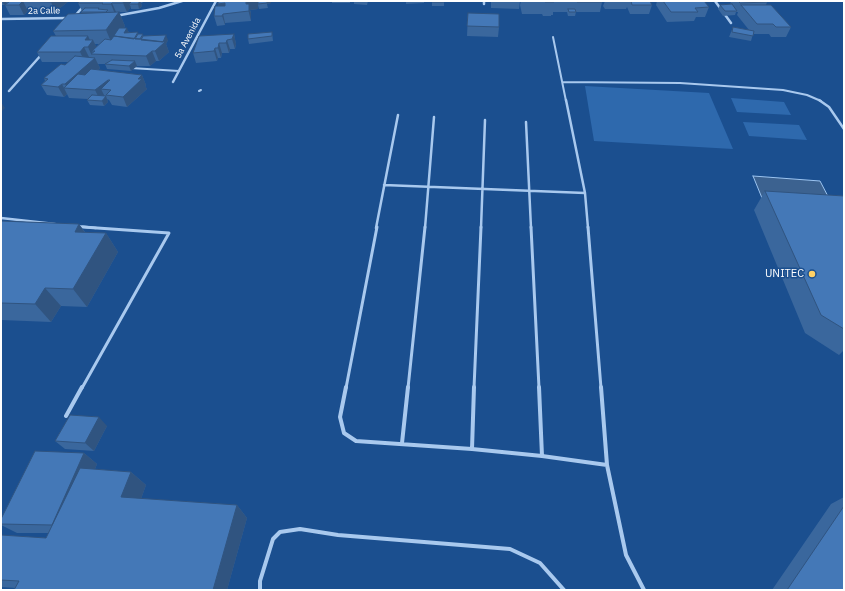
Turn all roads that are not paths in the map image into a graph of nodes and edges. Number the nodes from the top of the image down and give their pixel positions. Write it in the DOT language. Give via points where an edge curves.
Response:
graph roads {
  1 [pos="88,1"];
  2 [pos="182,1"];
  3 [pos="216,1"];
  4 [pos="715,1"];
  5 [pos="74,17"];
  6 [pos="81,17"];
  7 [pos="110,17"];
  8 [pos="1,19"];
  9 [pos="69,23"];
  10 [pos="731,23"];
  11 [pos="553,37"];
  12 [pos="44,51"];
  13 [pos="127,68"];
  14 [pos="179,72"];
  15 [pos="173,82"];
  16 [pos="562,82"];
  17 [pos="9,91"];
  18 [pos="398,115"];
  19 [pos="434,117"];
  20 [pos="485,120"];
  21 [pos="526,122"];
  22 [pos="844,129"];
  23 [pos="384,185"];
  24 [pos="429,187"];
  25 [pos="481,190"];
  26 [pos="529,191"];
  27 [pos="585,193"];
  28 [pos="1,218"];
  29 [pos="59,224"];
  30 [pos="73,225"];
  31 [pos="66,416"];
  32 [pos="402,443"];
  33 [pos="472,449"];
  34 [pos="542,456"];
  35 [pos="607,466"];
  36 [pos="260,590"];
  37 [pos="564,590"];
  38 [pos="644,590"];
  1 -- 5 [label="street"];
  2 -- 7 [label="street"];
  3 -- 14 [label="street, 5a Avenida"];
  4 -- 10 [label="street"];
  5 -- 6 [label="street, 2a Calle"];
  5 -- 8 [label="street, 2a Calle"];
  5 -- 9 [label="street"];
  11 -- 16 [label="lane"];
  12 -- 17 [label="street"];
  13 -- 14 [label="lane"];
  14 -- 15 [label="street, 5a Avenida"];
  16 -- 22 [label="lane" via="680,83 784,90 820,100 829,107"];
  16 -- 27 [label="lane"];
  18 -- 23 [label="lane"];
  19 -- 24 [label="lane"];
  20 -- 25 [label="lane"];
  21 -- 26 [label="lane"];
  23 -- 24 [label="lane"];
  23 -- 32 [label="lane" via="340,417 344,433 356,440"];
  24 -- 25 [label="lane"];
  24 -- 32 [label="lane"];
  25 -- 26 [label="lane"];
  25 -- 33 [label="lane"];
  26 -- 27 [label="lane"];
  26 -- 34 [label="lane"];
  27 -- 35 [label="lane"];
  28 -- 29 [label="lane"];
  30 -- 31 [label="lane" via="169,233"];
  32 -- 33 [label="lane"];
  33 -- 34 [label="lane"];
  34 -- 35 [label="lane"];
  35 -- 38 [label="lane" via="626,555"];
  36 -- 37 [label="lane" via="260,581 273,539 280,532 300,529 338,535 510,549 540,563"];
}
